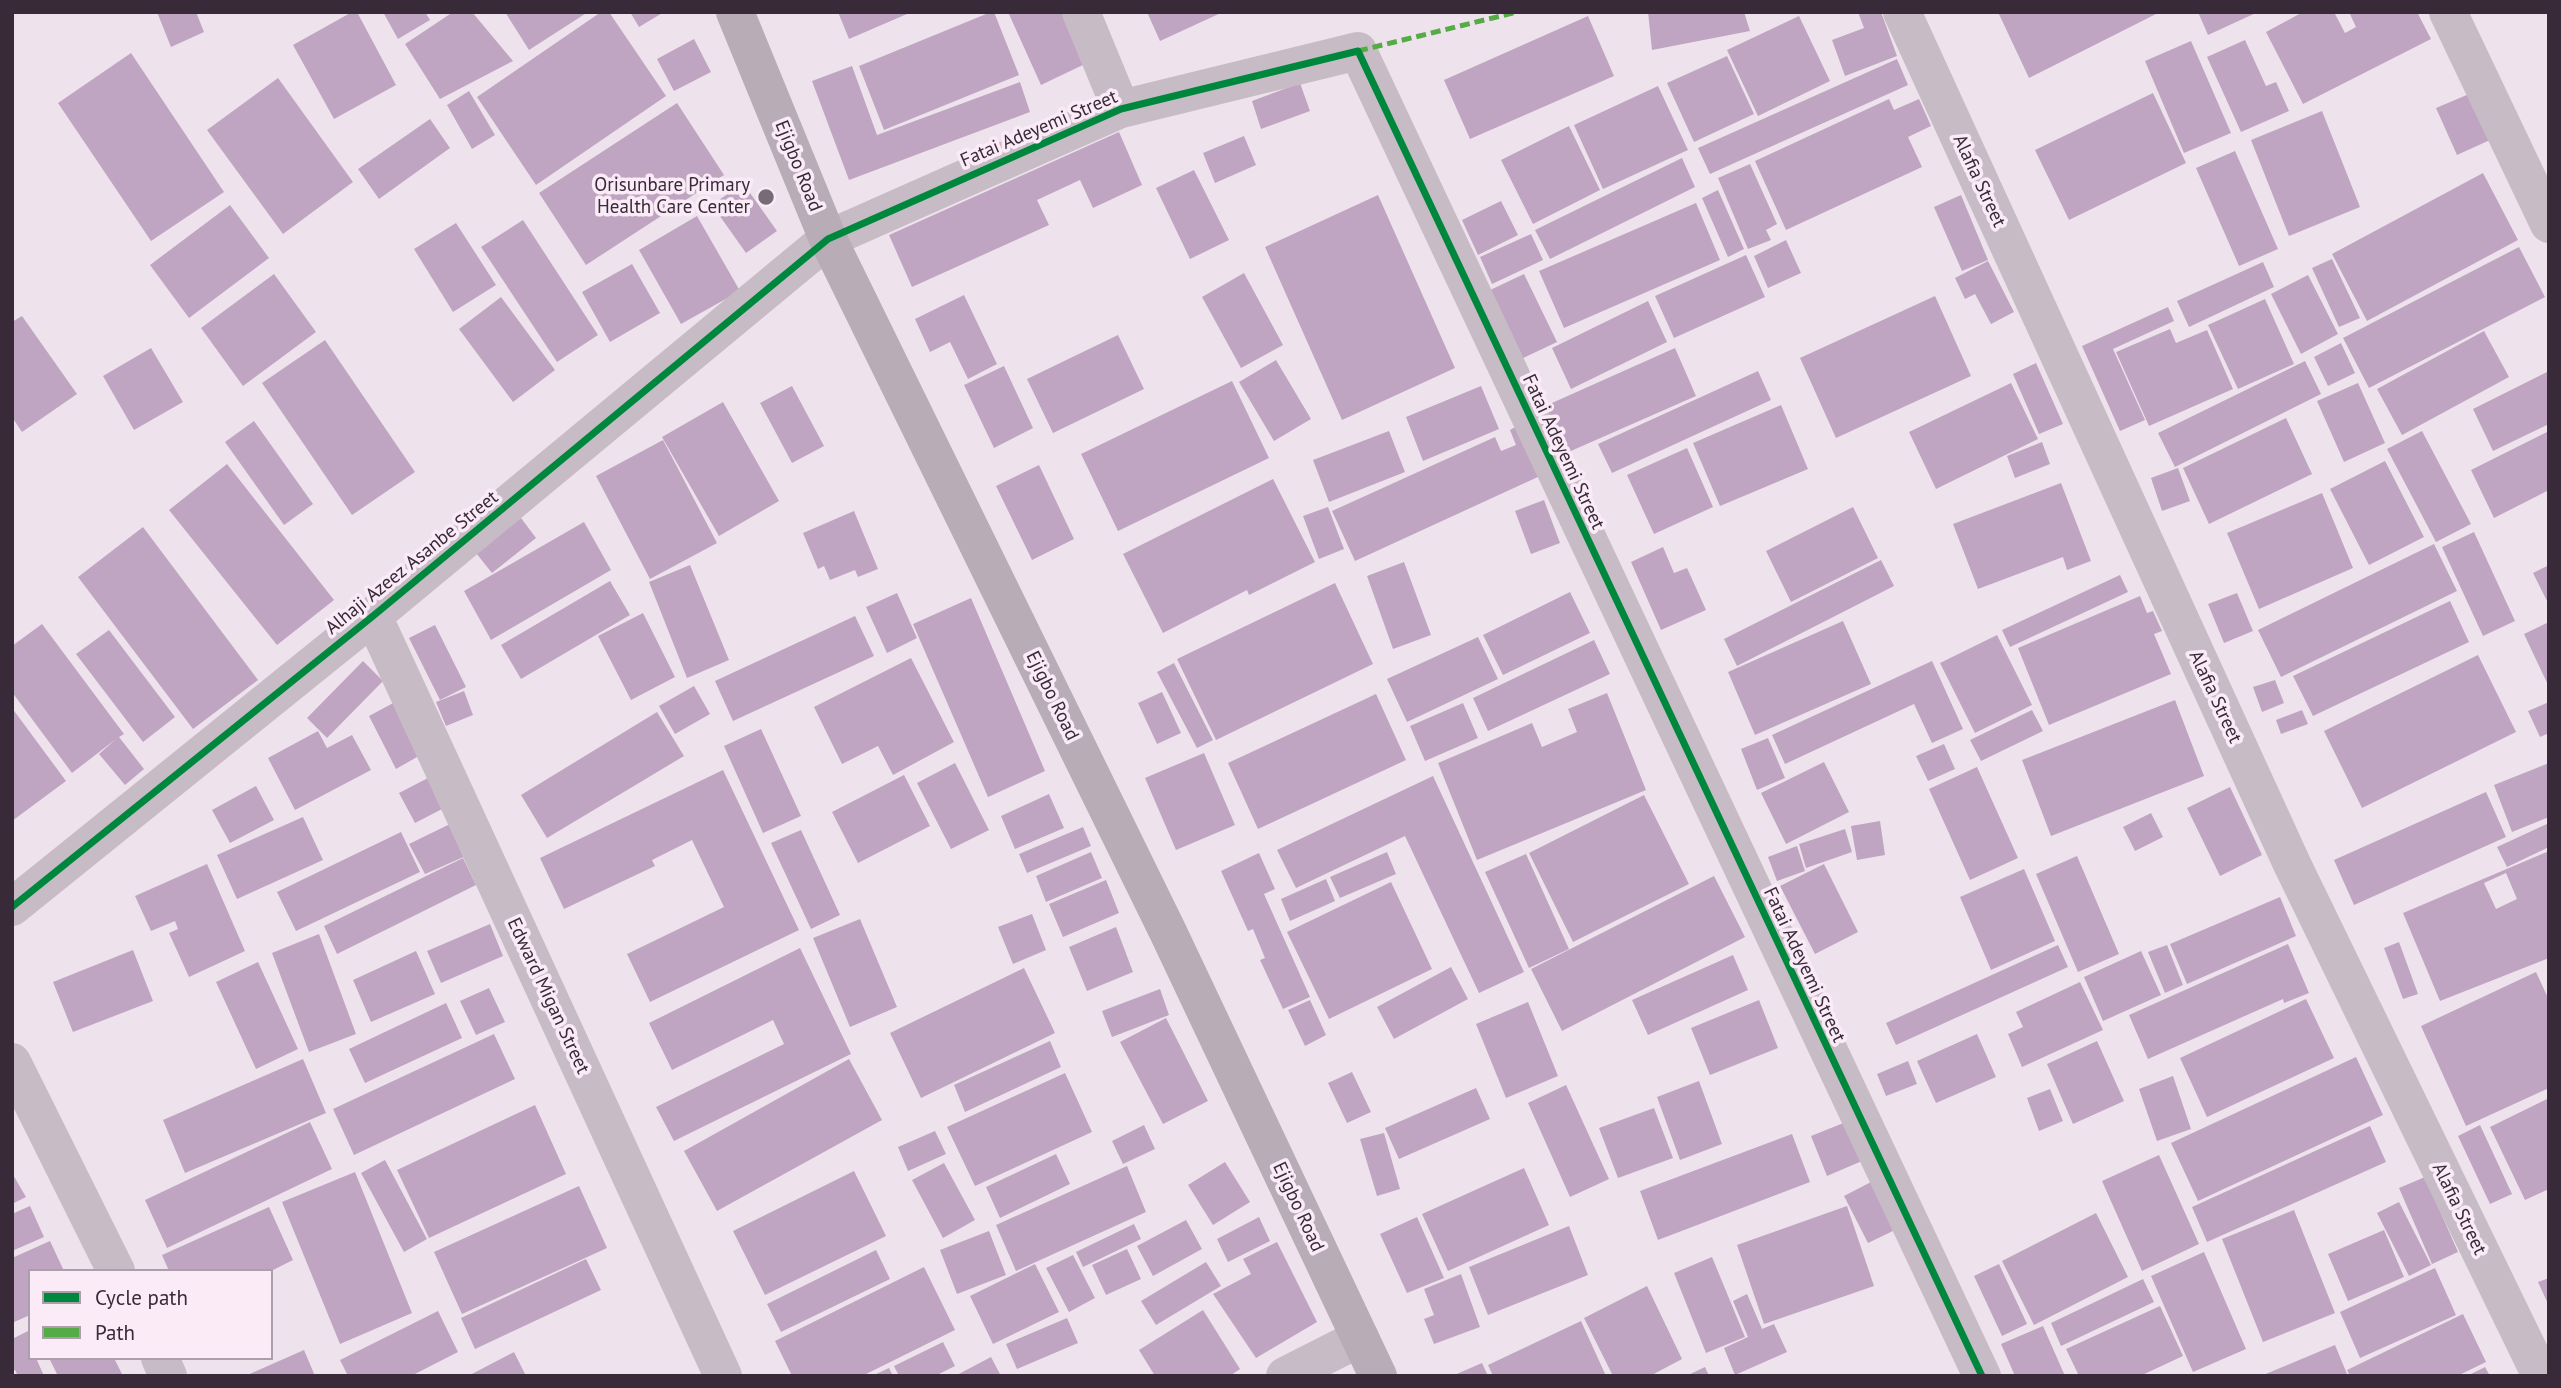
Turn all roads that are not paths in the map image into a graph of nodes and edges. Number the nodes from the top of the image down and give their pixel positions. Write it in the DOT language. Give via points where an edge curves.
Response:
graph roads {
  1 [pos="735,12"];
  2 [pos="1080,12"];
  3 [pos="1902,12"];
  4 [pos="2448,12"];
  5 [pos="1121,109"];
  6 [pos="2549,224"];
  7 [pos="828,239"];
  8 [pos="373,616"];
  9 [pos="12,907"];
  10 [pos="12,1062"];
  11 [pos="115,1269"];
  12 [pos="1360,1338"];
  13 [pos="161,1360"];
  14 [pos="168,1376"];
  15 [pos="723,1376"];
  16 [pos="1284,1376"];
  17 [pos="1378,1376"];
  18 [pos="1982,1376"];
  19 [pos="2540,1376"];
  1 -- 7 [label="street, Ejigbo Road"];
  2 -- 5 [label="street"];
  3 -- 19 [label="street, Alafia Street" via="2292,864"];
  4 -- 6 [label="street"];
  5 -- 7 [label="street, Fatai Adeyemi Street"];
  5 -- 18 [label="street, Fatai Adeyemi Street" via="1358,51"];
  7 -- 8 [label="street, Alhaji Azeez Asanbe Street"];
  7 -- 12 [label="street, Ejigbo Road" via="1168,932"];
  8 -- 9 [label="street, Alhaji Azeez Asanbe Street"];
  8 -- 15 [label="street, Edward Migan Street"];
  10 -- 11 [label="street"];
  12 -- 16 [label="street"];
  12 -- 17 [label="street, Ejigbo Road"];
  13 -- 14 [label="street"];
}
